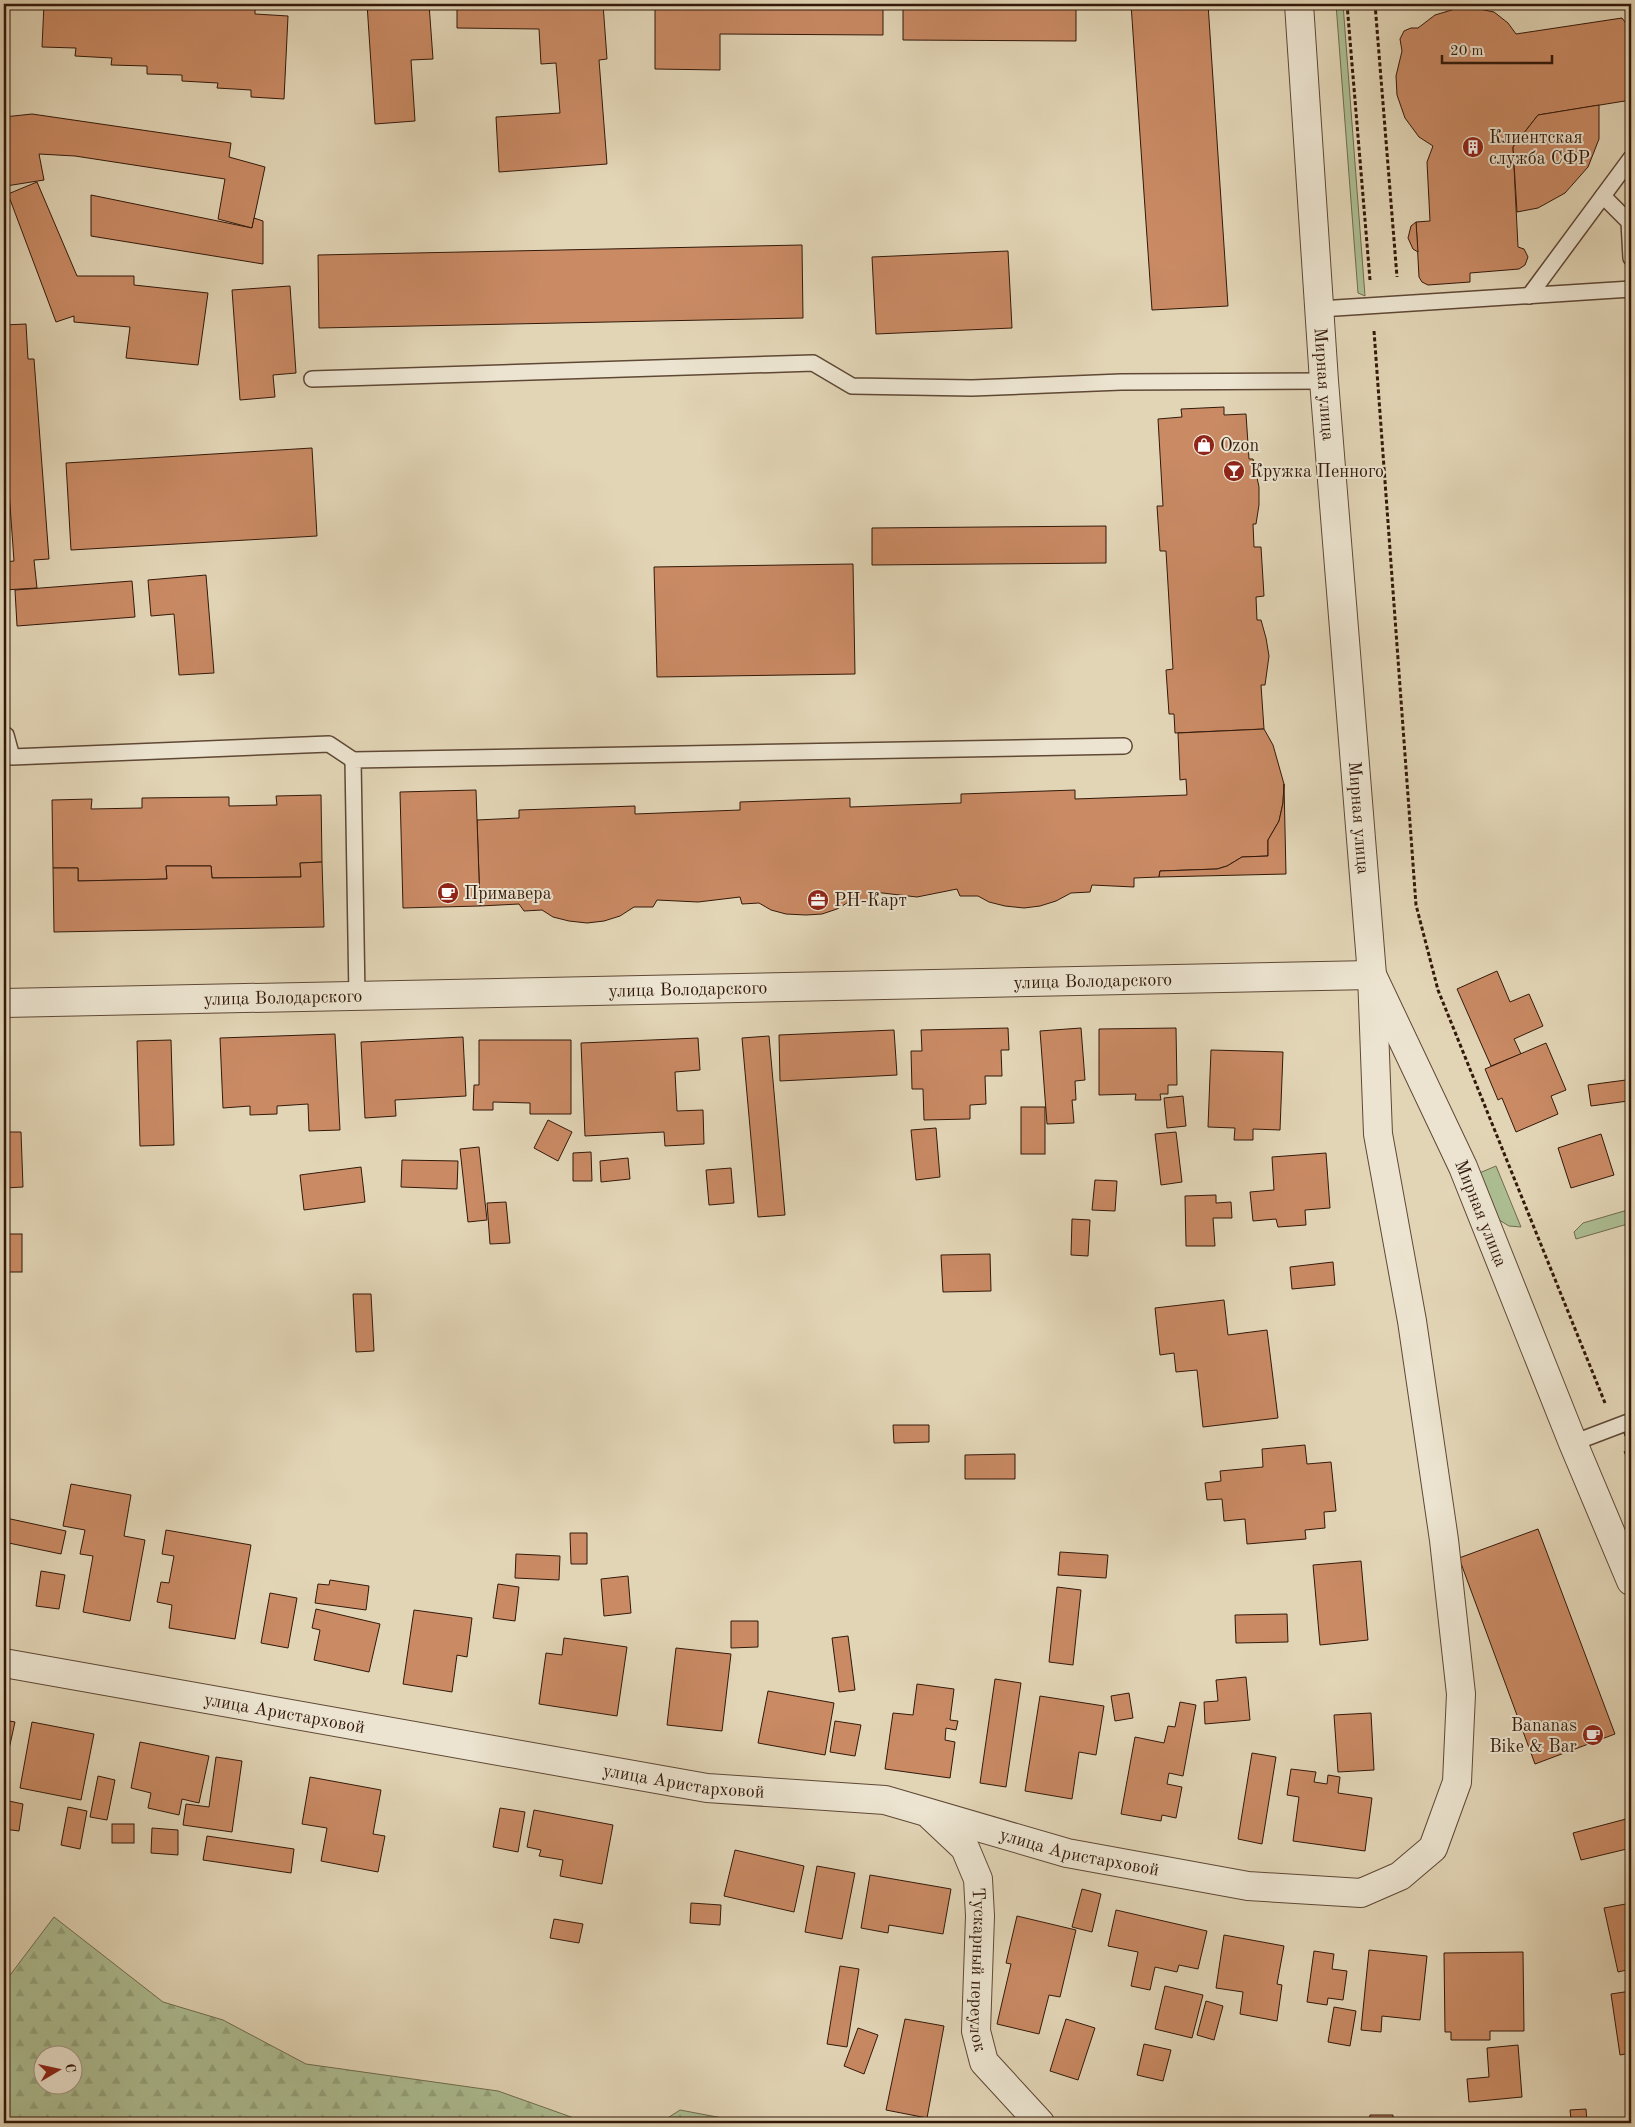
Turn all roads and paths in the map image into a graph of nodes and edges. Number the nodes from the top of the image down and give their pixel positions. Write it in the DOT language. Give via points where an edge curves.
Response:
graph roads {
  1 [pos="1299,4"];
  2 [pos="1347,4"];
  3 [pos="1375,4"];
  4 [pos="1631,158"];
  5 [pos="1603,196"];
  6 [pos="1631,258"];
  7 [pos="1631,289"];
  8 [pos="1529,296"];
  9 [pos="1399,304"];
  10 [pos="1372,306"];
  11 [pos="1320,309"];
  12 [pos="312,378"];
  13 [pos="1324,381"];
  14 [pos="6,735"];
  15 [pos="1124,746"];
  16 [pos="353,760"];
  17 [pos="1372,975"];
  18 [pos="357,997"];
  19 [pos="4,1003"];
  20 [pos="1631,1421"];
  21 [pos="1615,1427"];
  22 [pos="1573,1443"];
  23 [pos="1631,1466"];
  24 [pos="1631,1581"];
  25 [pos="4,1663"];
  26 [pos="926,1812"];
  27 [pos="1040,2123"];
  1 -- 11 [label="street, Мирная улица"];
  2 -- 10 [label="path"];
  3 -- 9 [label="path"];
  4 -- 5 [label="lane"];
  5 -- 6 [label="lane" via="1628,222"];
  5 -- 8 [label="lane"];
  7 -- 8 [label="lane"];
  8 -- 9 [label="lane"];
  9 -- 10 [label="lane"];
  10 -- 11 [label="lane"];
  10 -- 21 [label="path" via="1416,905 1438,990"];
  11 -- 13 [label="street, Мирная улица"];
  12 -- 13 [label="lane" via="813,362 852,386 972,388 1121,382"];
  13 -- 17 [label="street, Мирная улица"];
  14 -- 16 [label="lane" via="12,757 329,744"];
  15 -- 16 [label="lane"];
  16 -- 18 [label="lane"];
  17 -- 18 [label="street, улица Володарского"];
  17 -- 22 [label="street, Мирная улица" via="1463,1167"];
  17 -- 26 [label="street, улица Аристарховой" via="1378,1134 1416,1350 1444,1540 1461,1694 1457,1782 1433,1848 1400,1876 1361,1893 1248,1886 1067,1853"];
  18 -- 19 [label="street, улица Володарского"];
  20 -- 21 [label="lane"];
  21 -- 22 [label="lane"];
  21 -- 23 [label="path"];
  22 -- 24 [label="street, Мирная улица"];
  25 -- 26 [label="street, улица Аристарховой" via="707,1788 885,1800"];
  26 -- 27 [label="street, Тускарный переулок" via="965,1848 978,1879 976,2031 984,2062"];
}
